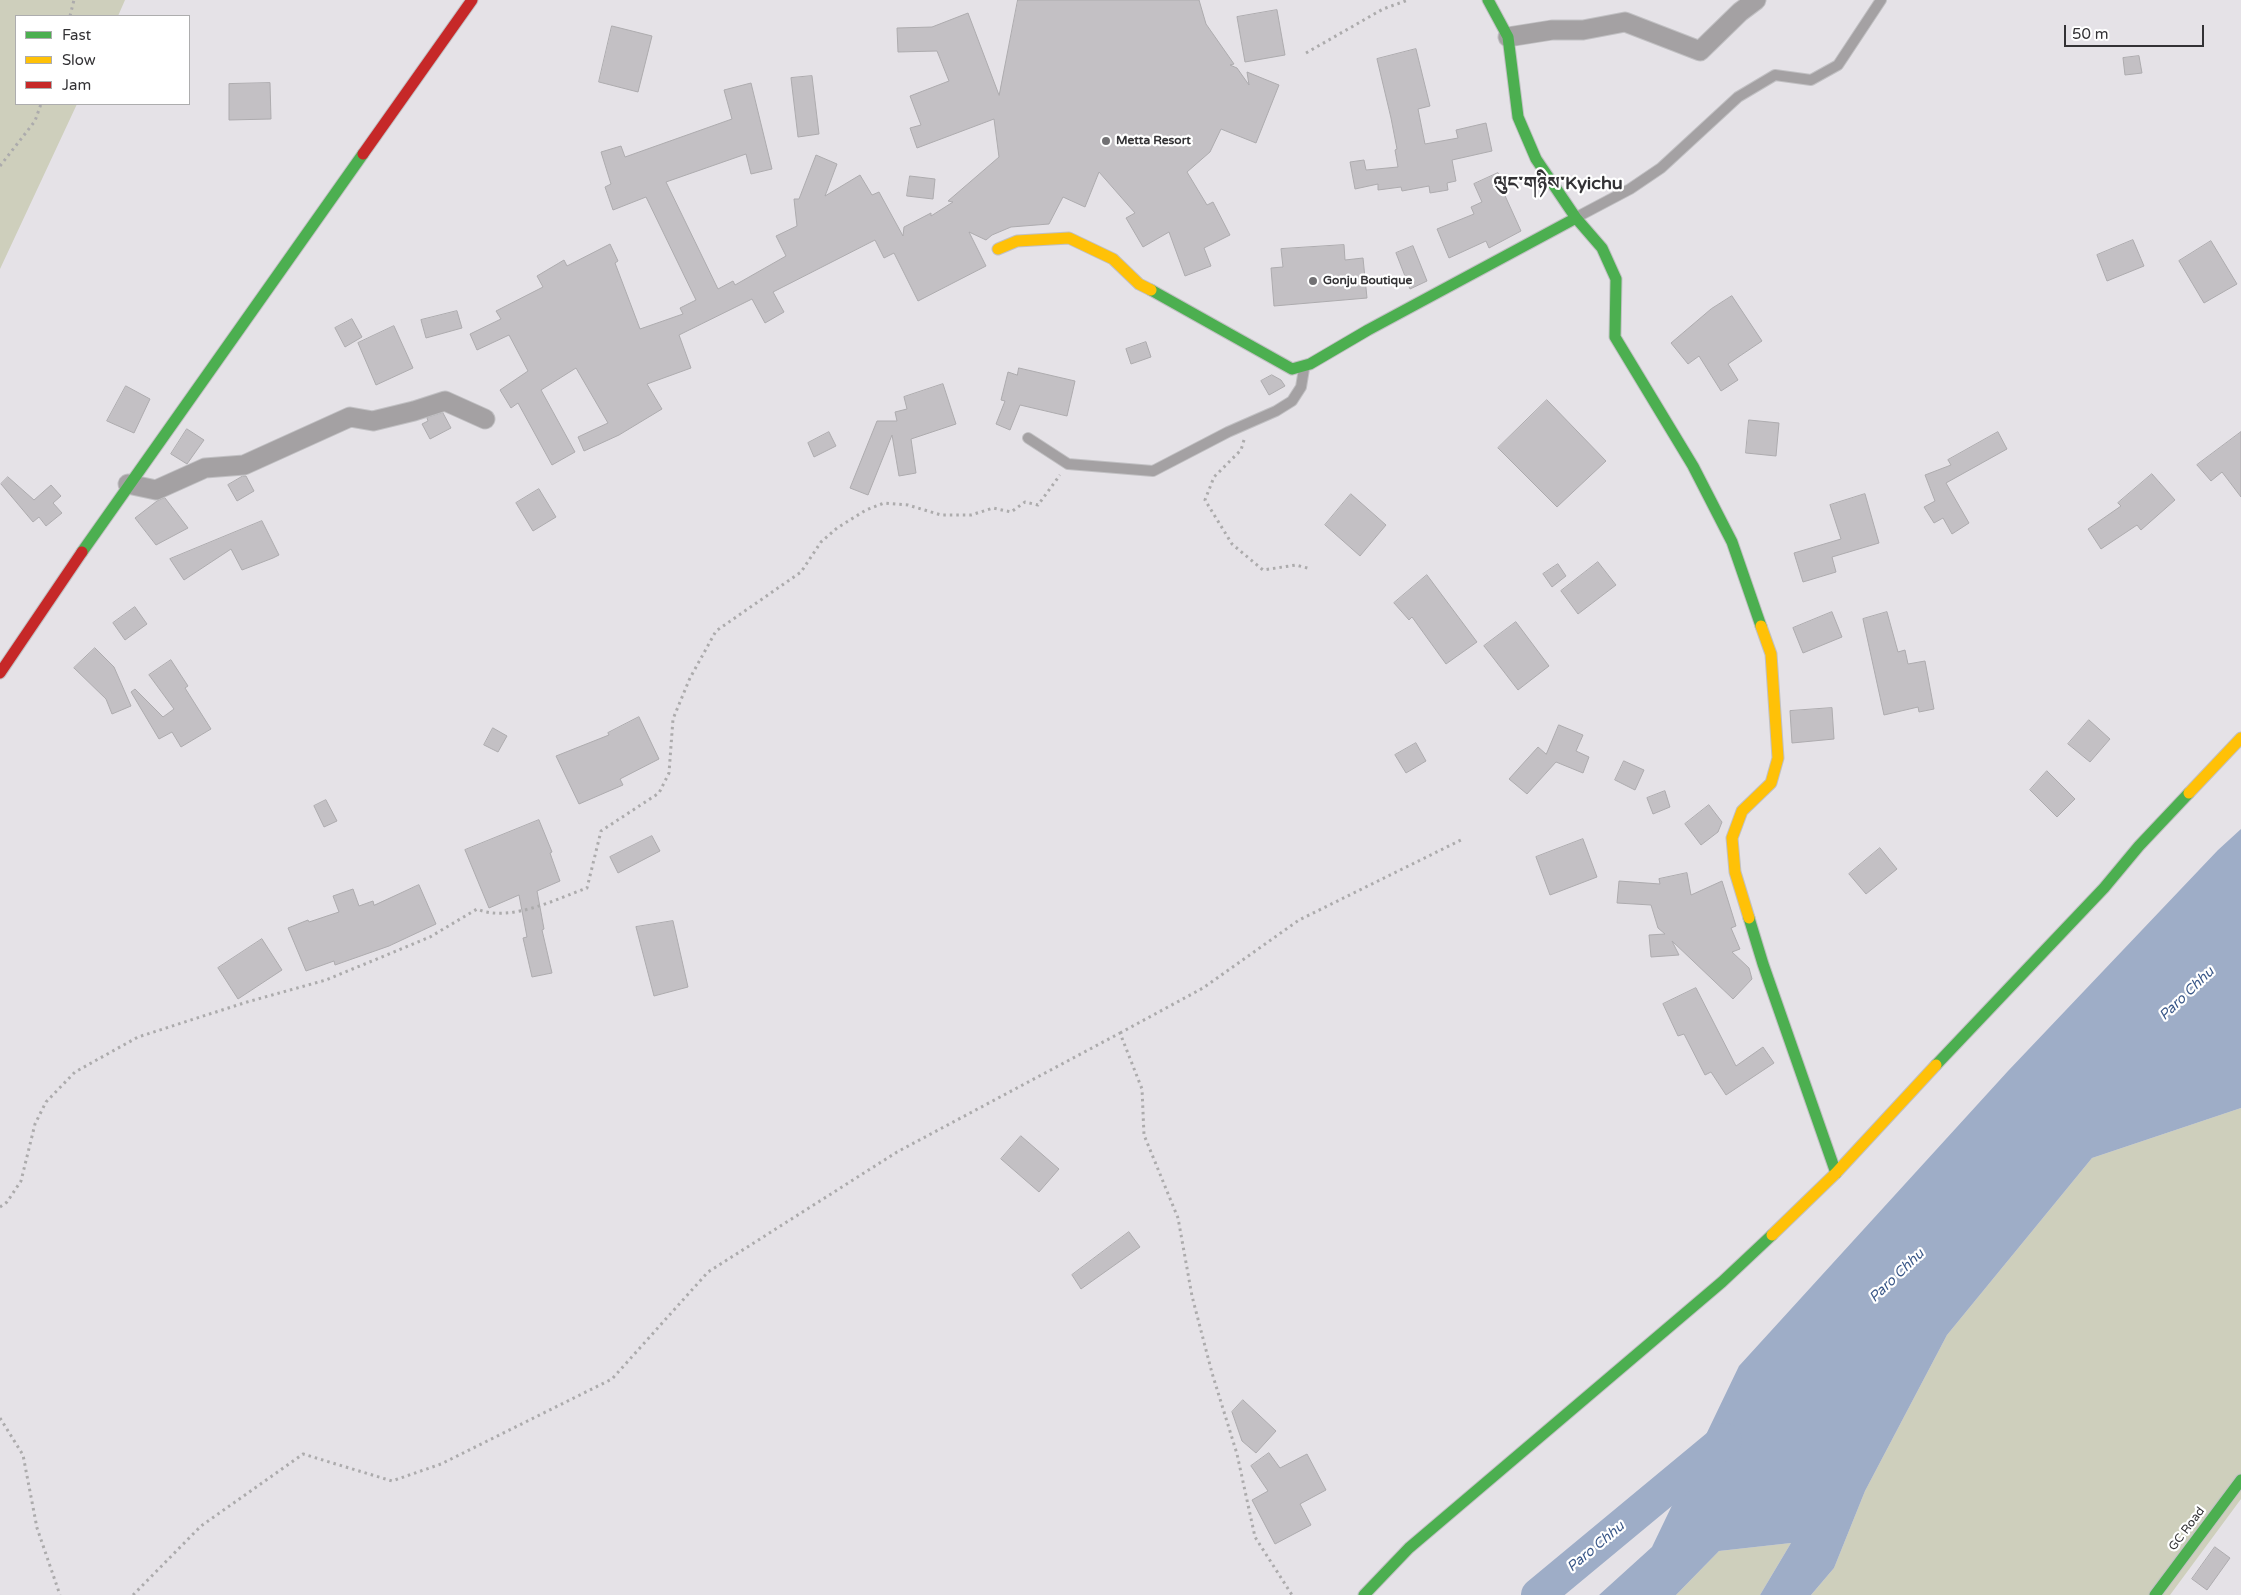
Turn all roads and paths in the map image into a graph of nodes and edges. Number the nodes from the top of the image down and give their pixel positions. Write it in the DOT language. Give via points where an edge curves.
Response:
graph roads {
  1 [pos="74,0"];
  2 [pos="472,0"];
  3 [pos="1408,0"];
  4 [pos="1488,0"];
  5 [pos="1756,0"];
  6 [pos="1881,0"];
  7 [pos="70,15"];
  8 [pos="1508,37"];
  9 [pos="1306,53"];
  10 [pos="41,105"];
  11 [pos="0,166"];
  12 [pos="1576,218"];
  13 [pos="998,249"];
  14 [pos="1305,366"];
  15 [pos="485,419"];
  16 [pos="1249,422"];
  17 [pos="1028,438"];
  18 [pos="1068,464"];
  19 [pos="128,484"];
  20 [pos="1311,570"];
  21 [pos="0,672"];
  22 [pos="2241,738"];
  23 [pos="1463,839"];
  24 [pos="1120,1033"];
  25 [pos="1836,1173"];
  26 [pos="0,1207"];
  27 [pos="0,1418"];
  28 [pos="2241,1480"];
  29 [pos="60,1595"];
  30 [pos="133,1595"];
  31 [pos="1292,1595"];
  32 [pos="1364,1595"];
  33 [pos="2155,1595"];
  1 -- 7 [label="path"];
  2 -- 19 [label="street"];
  3 -- 9 [label="path" via="1383,9"];
  4 -- 8 [label="street"];
  5 -- 8 [label="street" via="1700,51 1625,22 1583,30 1552,30"];
  6 -- 12 [label="lane" via="1838,65 1811,80 1775,75 1767,79 1738,97 1662,168"];
  8 -- 12 [label="street" via="1518,117 1536,160"];
  10 -- 11 [label="path" via="35,121"];
  12 -- 14 [label="street"];
  12 -- 25 [label="street" via="1602,248 1616,280 1615,337 1693,466 1732,542 1771,654 1778,758 1771,783 1742,811 1732,838 1736,872 1763,964"];
  13 -- 14 [label="street" via="1017,241 1069,238 1113,259 1139,284 1216,328 1292,369"];
  14 -- 16 [label="lane" via="1300,387 1292,401"];
  15 -- 19 [label="street" via="445,400 373,421 350,417 244,465 205,468 156,490"];
  16 -- 18 [label="lane" via="1152,471"];
  16 -- 20 [label="path" via="1241,450 1214,477 1205,500 1232,544 1263,570 1296,565"];
  17 -- 18 [label="lane"];
  18 -- 26 [label="path" via="1038,505 1025,502 1011,512 992,508 971,515 941,514 908,505 884,503 837,528 821,542 801,572 716,631 690,678 673,719 669,773 659,793 601,832 588,888 516,912 489,914 478,909 430,937 326,980 138,1036 75,1072 46,1102 35,1124 20,1181"];
  19 -- 21 [label="street"];
  22 -- 25 [label="street"];
  23 -- 24 [label="path" via="1299,920 1203,988"];
  24 -- 30 [label="path" via="897,1152 708,1272 612,1379 441,1464 392,1481 303,1454 201,1526"];
  24 -- 31 [label="path" via="1142,1089 1144,1136 1178,1218 1192,1296 1238,1454 1254,1537"];
  25 -- 32 [label="street" via="1722,1282 1408,1548"];
  27 -- 29 [label="path" via="23,1455 37,1528"];
  28 -- 33 [label="street, GC Road"];
}
